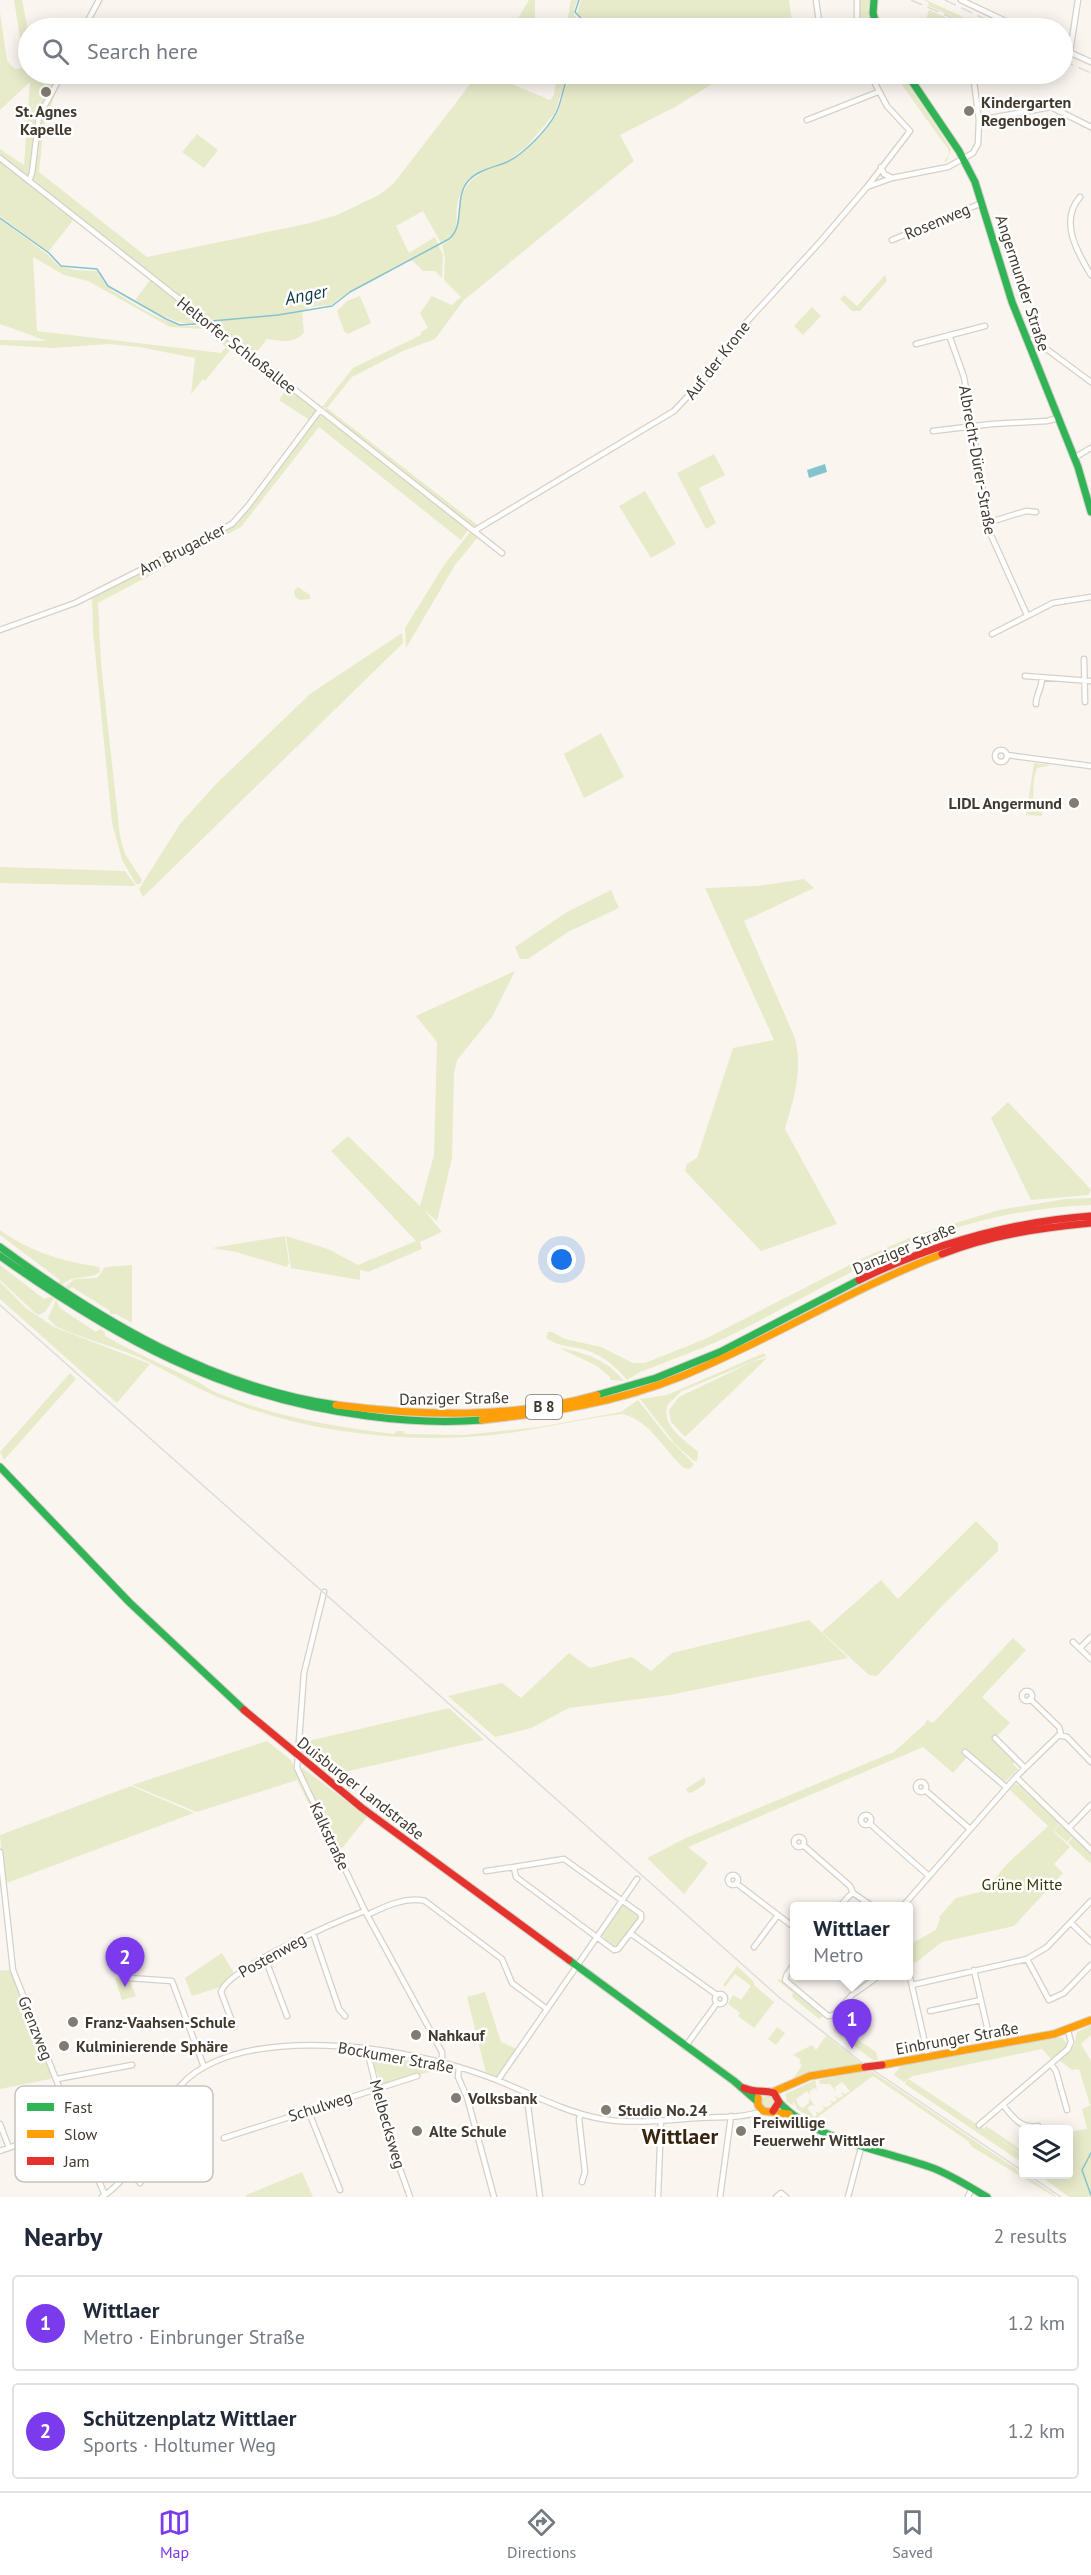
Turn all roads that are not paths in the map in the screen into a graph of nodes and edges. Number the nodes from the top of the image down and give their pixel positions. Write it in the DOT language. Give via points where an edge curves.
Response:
graph roads {
  1 [pos="99,0"];
  2 [pos="816,0"];
  3 [pos="857,0"];
  4 [pos="874,0"];
  5 [pos="961,0"];
  6 [pos="1078,0"];
  7 [pos="89,18"];
  8 [pos="819,18"];
  9 [pos="858,18"];
  10 [pos="874,18"];
  11 [pos="999,18"];
  12 [pos="1073,32"];
  13 [pos="1073,53"];
  14 [pos="1091,62"];
  15 [pos="57,84"];
  16 [pos="874,84"];
  17 [pos="914,84"];
  18 [pos="974,84"];
  19 [pos="878,92"];
  20 [pos="807,120"];
  21 [pos="979,120"];
  22 [pos="1091,127"];
  23 [pos="0,158"];
  24 [pos="964,159"];
  25 [pos="881,167"];
  26 [pos="892,178"];
  27 [pos="29,181"];
  28 [pos="867,187"];
  29 [pos="1080,197"];
  30 [pos="982,203"];
  31 [pos="892,240"];
  32 [pos="1091,275"];
  33 [pos="985,326"];
  34 [pos="949,335"];
  35 [pos="1034,339"];
  36 [pos="916,344"];
  37 [pos="1091,382"];
  38 [pos="320,410"];
  39 [pos="1058,418"];
  40 [pos="973,426"];
  41 [pos="933,431"];
  42 [pos="1091,448"];
  43 [pos="1074,458"];
  44 [pos="1036,512"];
  45 [pos="1091,512"];
  46 [pos="987,523"];
  47 [pos="474,531"];
  48 [pos="502,553"];
  49 [pos="1091,597"];
  50 [pos="1028,615"];
  51 [pos="0,630"];
  52 [pos="992,634"];
  53 [pos="1084,658"];
  54 [pos="1025,676"];
  55 [pos="1042,677"];
  56 [pos="1084,681"];
  57 [pos="1091,681"];
  58 [pos="1085,702"];
  59 [pos="1036,704"];
  60 [pos="1007,755"];
  61 [pos="1091,766"];
  62 [pos="1091,1216"];
  63 [pos="1091,1223"];
  64 [pos="0,1247"];
  65 [pos="0,1256"];
  66 [pos="0,1467"];
  67 [pos="324,1592"];
  68 [pos="1091,1637"];
  69 [pos="1073,1642"];
  70 [pos="1080,1648"];
  71 [pos="1091,1659"];
  72 [pos="1030,1699"];
  73 [pos="1061,1735"];
  74 [pos="995,1738"];
  75 [pos="965,1752"];
  76 [pos="297,1756"];
  77 [pos="1091,1762"];
  78 [pos="1025,1768"];
  79 [pos="1016,1777"];
  80 [pos="1006,1787"];
  81 [pos="925,1790"];
  82 [pos="1091,1805"];
  83 [pos="869,1823"];
  84 [pos="1069,1828"];
  85 [pos="970,1829"];
  86 [pos="803,1845"];
  87 [pos="1091,1850"];
  88 [pos="0,1852"];
  89 [pos="514,1867"];
  90 [pos="486,1871"];
  91 [pos="929,1876"];
  92 [pos="637,1879"];
  93 [pos="736,1883"];
  94 [pos="853,1893"];
  95 [pos="1091,1901"];
  96 [pos="622,1902"];
  97 [pos="844,1902"];
  98 [pos="866,1902"];
  99 [pos="906,1902"];
  100 [pos="366,1913"];
  101 [pos="778,1915"];
  102 [pos="1071,1923"];
  103 [pos="790,1924"];
  104 [pos="313,1933"];
  105 [pos="630,1933"];
  106 [pos="597,1937"];
  107 [pos="1091,1942"];
  108 [pos="754,1947"];
  109 [pos="265,1958"];
  110 [pos="1027,1959"];
  111 [pos="1091,1965"];
  112 [pos="576,1966"];
  113 [pos="790,1970"];
  114 [pos="974,1970"];
  115 [pos="129,1978"];
  116 [pos="873,1980"];
  117 [pos="911,1980"];
  118 [pos="912,1985"];
  119 [pos="717,1995"];
  120 [pos="981,2000"];
  121 [pos="717,2003"];
  122 [pos="547,2008"];
  123 [pos="930,2011"];
  124 [pos="286,2016"];
  125 [pos="345,2016"];
  126 [pos="1091,2020"];
  127 [pos="234,2027"];
  128 [pos="988,2031"];
  129 [pos="1068,2031"];
  130 [pos="685,2047"];
  131 [pos="367,2050"];
  132 [pos="928,2056"];
  133 [pos="442,2063"];
  134 [pos="1051,2064"];
  135 [pos="132,2065"];
  136 [pos="204,2067"];
  137 [pos="459,2067"];
  138 [pos="417,2076"];
  139 [pos="815,2076"];
  140 [pos="57,2079"];
  141 [pos="498,2080"];
  142 [pos="59,2086"];
  143 [pos="183,2086"];
  144 [pos="378,2087"];
  145 [pos="744,2088"];
  146 [pos="772,2092"];
  147 [pos="761,2093"];
  148 [pos="531,2094"];
  149 [pos="779,2101"];
  150 [pos="758,2103"];
  151 [pos="1003,2104"];
  152 [pos="308,2110"];
  153 [pos="1067,2110"];
  154 [pos="773,2111"];
  155 [pos="764,2112"];
  156 [pos="581,2114"];
  157 [pos="790,2114"];
  158 [pos="749,2115"];
  159 [pos="731,2116"];
  160 [pos="661,2120"];
  161 [pos="0,2124"];
  162 [pos="1025,2125"];
  163 [pos="979,2126"];
  164 [pos="224,2138"];
  165 [pos="862,2145"];
  166 [pos="15,2146"];
  167 [pos="9,2148"];
  168 [pos="0,2151"];
  169 [pos="118,2182"];
  170 [pos="582,2182"];
  171 [pos="972,2188"];
  172 [pos="339,2190"];
  173 [pos="103,2196"];
  174 [pos="410,2197"];
  175 [pos="494,2197"];
  176 [pos="540,2197"];
  177 [pos="658,2197"];
  178 [pos="720,2197"];
  179 [pos="776,2197"];
  180 [pos="786,2197"];
  181 [pos="848,2197"];
  182 [pos="968,2197"];
  183 [pos="987,2197"];
  1 -- 7 [label="street"];
  2 -- 8 [label="street"];
  3 -- 9 [label="street"];
  4 -- 10 [label="main road"];
  5 -- 11 [label="street"];
  6 -- 12 [label="street"];
  13 -- 14 [label="street"];
  15 -- 27 [label="street" via="39,116"];
  16 -- 19 [label="street"];
  17 -- 24 [label="main road, Angermunder Straße"];
  18 -- 21 [label="street"];
  19 -- 20 [label="street"];
  19 -- 25 [label="street, Auf der Krone" via="910,131"];
  21 -- 22 [label="street" via="1051,107"];
  21 -- 24 [label="street" via="977,147"];
  23 -- 27 [label="street, Heltorfer Schloßallee"];
  24 -- 26 [label="street" via="941,169"];
  24 -- 30 [label="main road, Angermunder Straße"];
  25 -- 26 [label="street"];
  25 -- 28 [label="street, Auf der Krone"];
  26 -- 28 [label="street"];
  27 -- 38 [label="street, Heltorfer Schloßallee"];
  28 -- 47 [label="street, Auf der Krone" via="744,325 708,375 674,411"];
  29 -- 32 [label="street" via="1073,208 1070,228"];
  30 -- 31 [label="street, Rosenweg"];
  30 -- 39 [label="main road, Angermunder Straße" via="1015,310"];
  33 -- 34 [label="street"];
  34 -- 36 [label="street"];
  34 -- 40 [label="street, Albrecht-Dürer-Straße" via="964,377"];
  35 -- 37 [label="street"];
  38 -- 47 [label="street, Heltorfer Schloßallee"];
  38 -- 51 [label="street, Am Brugacker" via="232,524 75,603"];
  39 -- 40 [label="street"];
  39 -- 43 [label="main road, Angermunder Straße"];
  40 -- 41 [label="street"];
  40 -- 46 [label="street, Albrecht-Dürer-Straße"];
  42 -- 43 [label="street"];
  43 -- 45 [label="main road, Angermunder Straße"];
  44 -- 46 [label="street" via="1026,511"];
  46 -- 50 [label="street, Albrecht-Dürer-Straße"];
  47 -- 48 [label="street, Heltorfer Schloßallee"];
  49 -- 50 [label="street" via="1053,603"];
  50 -- 52 [label="street"];
  53 -- 56 [label="street"];
  54 -- 55 [label="street"];
  55 -- 56 [label="street"];
  55 -- 59 [label="street"];
  56 -- 57 [label="street"];
  56 -- 58 [label="street"];
  60 -- 61 [label="street"];
  62 -- 64 [label="main road, Danziger Straße / B 8" via="999,1227 925,1250 722,1352 646,1382 558,1405 459,1415 416,1415 336,1406 262,1389 214,1372 120,1327"];
  63 -- 65 [label="main road, Danziger Straße / B 8" via="1026,1230 945,1250 872,1282 724,1358 650,1388 540,1415 479,1421 414,1421 345,1414 233,1387 116,1333"];
  66 -- 76 [label="main road, Duisburger Landstraße" via="159,1634"];
  67 -- 76 [label="street, Kalkstraße" via="304,1672"];
  68 -- 70 [label="street"];
  69 -- 70 [label="street"];
  70 -- 71 [label="street"];
  72 -- 73 [label="street" via="1059,1727"];
  73 -- 77 [label="street"];
  73 -- 78 [label="street"];
  74 -- 78 [label="street"];
  75 -- 80 [label="street"];
  76 -- 100 [label="street, Kalkstraße" via="297,1768"];
  76 -- 112 [label="main road, Duisburger Landstraße"];
  78 -- 79 [label="street"];
  79 -- 80 [label="street"];
  79 -- 84 [label="street"];
  80 -- 85 [label="street"];
  81 -- 85 [label="street"];
  82 -- 84 [label="street"];
  83 -- 91 [label="street"];
  84 -- 87 [label="street"];
  85 -- 91 [label="street"];
  86 -- 94 [label="street"];
  88 -- 140 [label="street, Grenzweg" via="12,1965"];
  89 -- 90 [label="street"];
  89 -- 96 [label="street" via="564,1859"];
  89 -- 106 [label="street" via="519,1880"];
  91 -- 99 [label="street"];
  92 -- 96 [label="street"];
  93 -- 101 [label="street"];
  94 -- 97 [label="street"];
  94 -- 98 [label="street"];
  95 -- 102 [label="street"];
  96 -- 105 [label="street" via="642,1917"];
  96 -- 106 [label="street"];
  100 -- 104 [label="street, Postenweg"];
  100 -- 122 [label="street, Postenweg" via="393,1904 425,1901 502,1959 512,1983"];
  100 -- 133 [label="street, Kalkstraße" via="442,2052"];
  101 -- 103 [label="street"];
  101 -- 108 [label="street"];
  102 -- 107 [label="street"];
  102 -- 110 [label="street" via="1047,1947"];
  104 -- 109 [label="street, Postenweg"];
  104 -- 125 [label="street" via="339,2009"];
  105 -- 106 [label="street" via="616,1950"];
  105 -- 119 [label="street"];
  106 -- 112 [label="street"];
  109 -- 124 [label="street"];
  109 -- 127 [label="street, Postenweg" via="221,1989"];
  110 -- 111 [label="street" via="1049,2000 1064,1993"];
  110 -- 114 [label="street"];
  112 -- 122 [label="street"];
  112 -- 130 [label="main road, Duisburger Landstraße"];
  113 -- 116 [label="street" via="785,1980 828,2016"];
  114 -- 118 [label="street"];
  114 -- 120 [label="street"];
  115 -- 136 [label="street" via="172,1981"];
  117 -- 118 [label="street"];
  118 -- 132 [label="street"];
  119 -- 121 [label="street"];
  119 -- 121 [label="street" via="726,1999 723,2004"];
  120 -- 123 [label="street"];
  120 -- 128 [label="street"];
  121 -- 130 [label="street"];
  122 -- 141 [label="street"];
  126 -- 129 [label="main road, Einbrunger Straße"];
  129 -- 132 [label="main road, Einbrunger Straße"];
  129 -- 134 [label="street" via="1070,2046"];
  130 -- 145 [label="main road, Duisburger Landstraße"];
  131 -- 133 [label="street, Bockumer Straße"];
  131 -- 136 [label="street, Bockumer Straße" via="315,2044 271,2047"];
  131 -- 144 [label="street, Melbecksweg"];
  132 -- 139 [label="main road, Einbrunger Straße, bridge"];
  133 -- 137 [label="street, Bockumer Straße"];
  134 -- 151 [label="street"];
  134 -- 153 [label="street"];
  135 -- 140 [label="street"];
  136 -- 143 [label="street, Bockumer Straße"];
  137 -- 141 [label="street, Bockumer Straße"];
  137 -- 175 [label="street" via="458,2077"];
  138 -- 144 [label="street, Schulweg"];
  139 -- 146 [label="main road, Einbrunger Straße"];
  139 -- 149 [label="main road, Einbrunger Straße" via="788,2089"];
  140 -- 142 [label="street, Grenzweg"];
  141 -- 148 [label="street, Bockumer Straße"];
  144 -- 152 [label="street, Schulweg"];
  144 -- 174 [label="street, Melbecksweg" via="390,2141"];
  145 -- 147 [label="main road, Duisburger Landstraße"];
  145 -- 150 [label="main road, Duisburger Landstraße"];
  146 -- 147 [label="main road, Duisburger Landstraße"];
  146 -- 149 [label="main road"];
  147 -- 150 [label="main road"];
  148 -- 156 [label="street, Bockumer Straße"];
  148 -- 176 [label="street" via="528,2106"];
  149 -- 154 [label="main road"];
  149 -- 157 [label="main road"];
  150 -- 155 [label="main road, Duisburger Landstraße"];
  150 -- 158 [label="street"];
  151 -- 162 [label="street"];
  151 -- 163 [label="street"];
  152 -- 164 [label="street, Schulweg"];
  152 -- 172 [label="street"];
  154 -- 155 [label="main road"];
  154 -- 157 [label="main road"];
  155 -- 158 [label="street, Bockumer Straße"];
  156 -- 160 [label="street, Bockumer Straße" via="612,2121"];
  156 -- 170 [label="street" via="585,2172"];
  157 -- 165 [label="main road"];
  158 -- 159 [label="street, Bockumer Straße"];
  159 -- 160 [label="street, Bockumer Straße"];
  159 -- 178 [label="street"];
  160 -- 177 [label="street"];
  161 -- 167 [label="street"];
  165 -- 171 [label="main road" via="931,2167"];
  165 -- 181 [label="street"];
  166 -- 167 [label="street"];
  167 -- 168 [label="street"];
  169 -- 173 [label="street, Bockumer Straße"];
  171 -- 182 [label="street"];
  171 -- 183 [label="main road"];
  179 -- 180 [label="street" via="781,2193"];
}
